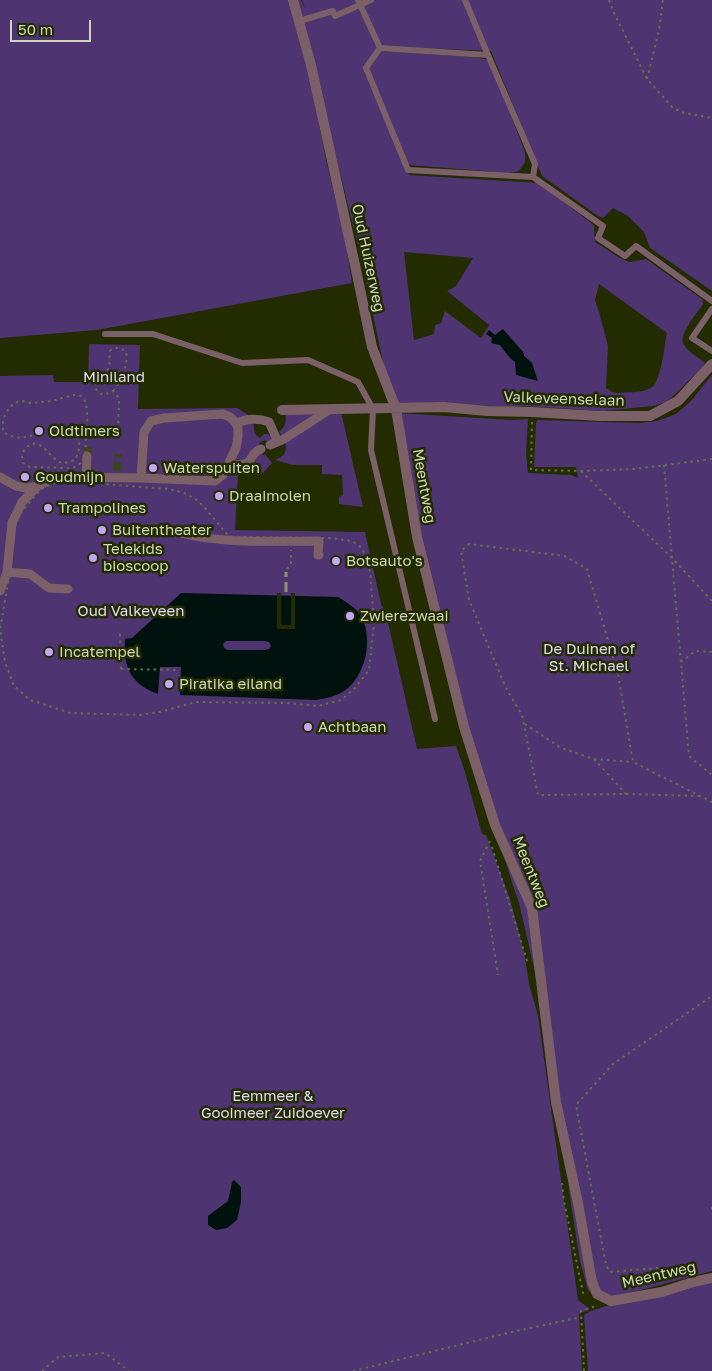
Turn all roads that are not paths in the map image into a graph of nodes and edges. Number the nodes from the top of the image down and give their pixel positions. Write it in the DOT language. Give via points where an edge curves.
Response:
graph roads {
  1 [pos="293,0"];
  2 [pos="372,0"];
  3 [pos="464,0"];
  4 [pos="359,2"];
  5 [pos="299,21"];
  6 [pos="380,48"];
  7 [pos="488,55"];
  8 [pos="533,177"];
  9 [pos="712,301"];
  10 [pos="712,309"];
  11 [pos="105,334"];
  12 [pos="712,351"];
  13 [pos="712,364"];
  14 [pos="373,409"];
  15 [pos="396,409"];
  16 [pos="282,410"];
  17 [pos="329,410"];
  18 [pos="236,424"];
  19 [pos="261,449"];
  20 [pos="87,456"];
  21 [pos="227,467"];
  22 [pos="0,477"];
  23 [pos="86,477"];
  24 [pos="140,478"];
  25 [pos="38,486"];
  26 [pos="180,533"];
  27 [pos="319,555"];
  28 [pos="8,572"];
  29 [pos="68,589"];
  30 [pos="0,591"];
  31 [pos="435,719"];
  32 [pos="712,1278"];
  1 -- 5 [label="street, Oud Huizerweg"];
  2 -- 4 [label="lane"];
  3 -- 7 [label="lane"];
  4 -- 5 [label="lane" via="335,16 333,12"];
  4 -- 6 [label="lane"];
  5 -- 15 [label="street, Oud Huizerweg" via="372,347"];
  6 -- 7 [label="lane"];
  6 -- 8 [label="lane" via="366,68 408,170"];
  7 -- 8 [label="lane" via="535,164"];
  8 -- 9 [label="lane" via="603,226 598,238 625,256 636,246"];
  10 -- 12 [label="lane" via="692,338"];
  11 -- 14 [label="lane" via="153,334 242,362 308,360 358,382"];
  13 -- 15 [label="street, Valkeveenselaan" via="678,401 650,416 444,407"];
  14 -- 15 [label="street"];
  14 -- 17 [label="street"];
  14 -- 31 [label="lane" via="371,450"];
  15 -- 32 [label="street, Meentweg" via="417,537 464,727 495,825 532,908 556,1102 596,1294 610,1301 662,1292"];
  16 -- 17 [label="street"];
  17 -- 18 [label="street" via="274,443 268,422 245,420"];
  18 -- 21 [label="street" via="236,448"];
  18 -- 24 [label="street" via="223,414 151,421 144,432"];
  19 -- 21 [label="street" via="254,452 245,464"];
  20 -- 23 [label="street"];
  21 -- 24 [label="street" via="223,476 215,480"];
  22 -- 25 [label="street" via="16,486"];
  23 -- 24 [label="street"];
  23 -- 25 [label="street" via="54,477"];
  25 -- 28 [label="street" via="22,502 12,522"];
  26 -- 27 [label="street" via="207,539 319,540"];
  28 -- 29 [label="street" via="30,574 49,588"];
  28 -- 30 [label="street"];
}
